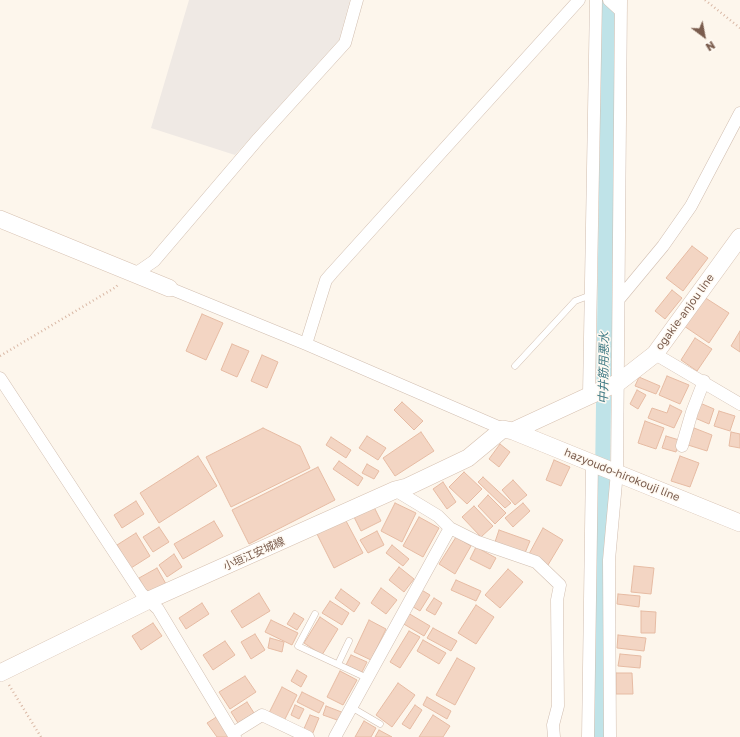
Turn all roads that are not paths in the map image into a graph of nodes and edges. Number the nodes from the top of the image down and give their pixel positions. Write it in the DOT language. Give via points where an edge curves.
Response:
graph roads {
  1 [pos="357,0"];
  2 [pos="579,0"];
  3 [pos="596,0"];
  4 [pos="609,0"];
  5 [pos="621,5"];
  6 [pos="740,113"];
  7 [pos="0,219"];
  8 [pos="740,237"];
  9 [pos="132,273"];
  10 [pos="168,288"];
  11 [pos="591,295"];
  12 [pos="619,299"];
  13 [pos="306,344"];
  14 [pos="655,354"];
  15 [pos="515,366"];
  16 [pos="0,378"];
  17 [pos="704,382"];
  18 [pos="604,388"];
  19 [pos="740,404"];
  20 [pos="508,430"];
  21 [pos="682,446"];
  22 [pos="603,467"];
  23 [pos="395,490"];
  24 [pos="740,523"];
  25 [pos="450,528"];
  26 [pos="149,600"];
  27 [pos="315,614"];
  28 [pos="349,641"];
  29 [pos="338,664"];
  30 [pos="1,673"];
  31 [pos="367,678"];
  32 [pos="351,707"];
  33 [pos="380,724"];
  34 [pos="234,735"];
  35 [pos="308,737"];
  36 [pos="335,737"];
  37 [pos="554,737"];
  38 [pos="588,737"];
  39 [pos="610,737"];
  1 -- 9 [label="street" via="345,43 258,139 154,261"];
  2 -- 13 [label="street" via="326,280"];
  3 -- 11 [label="street"];
  4 -- 5 [label="street"];
  5 -- 12 [label="street"];
  6 -- 12 [label="street" via="691,206 663,246"];
  7 -- 9 [label="main road"];
  8 -- 14 [label="main road, ogakie-anjou line"];
  9 -- 10 [label="main road"];
  10 -- 13 [label="street"];
  11 -- 15 [label="lane" via="575,301"];
  11 -- 18 [label="street"];
  12 -- 18 [label="street"];
  13 -- 20 [label="street"];
  14 -- 17 [label="street"];
  14 -- 18 [label="main road, ogakie-anjou line"];
  16 -- 26 [label="street" via="141,593"];
  17 -- 19 [label="street"];
  17 -- 21 [label="street"];
  18 -- 20 [label="main road, ogakie-anjou line"];
  18 -- 22 [label="street"];
  20 -- 22 [label="main road, hazyoudo-hirokouji line"];
  20 -- 23 [label="main road, 小垣江安城線" via="468,458 407,487"];
  22 -- 24 [label="main road, hazyoudo-hirokouji line"];
  22 -- 38 [label="street"];
  22 -- 39 [label="street" via="609,560"];
  23 -- 25 [label="street" via="438,516"];
  23 -- 26 [label="main road, 小垣江安城線"];
  25 -- 31 [label="street"];
  25 -- 37 [label="street" via="478,542 536,562 560,585 557,600 558,706 553,725"];
  26 -- 30 [label="main road, 小垣江安城線"];
  26 -- 34 [label="street" via="158,609"];
  27 -- 29 [label="lane" via="298,646"];
  28 -- 29 [label="lane"];
  29 -- 31 [label="lane"];
  31 -- 32 [label="street"];
  32 -- 33 [label="lane"];
  32 -- 36 [label="street"];
  34 -- 35 [label="street" via="262,715"];
}
